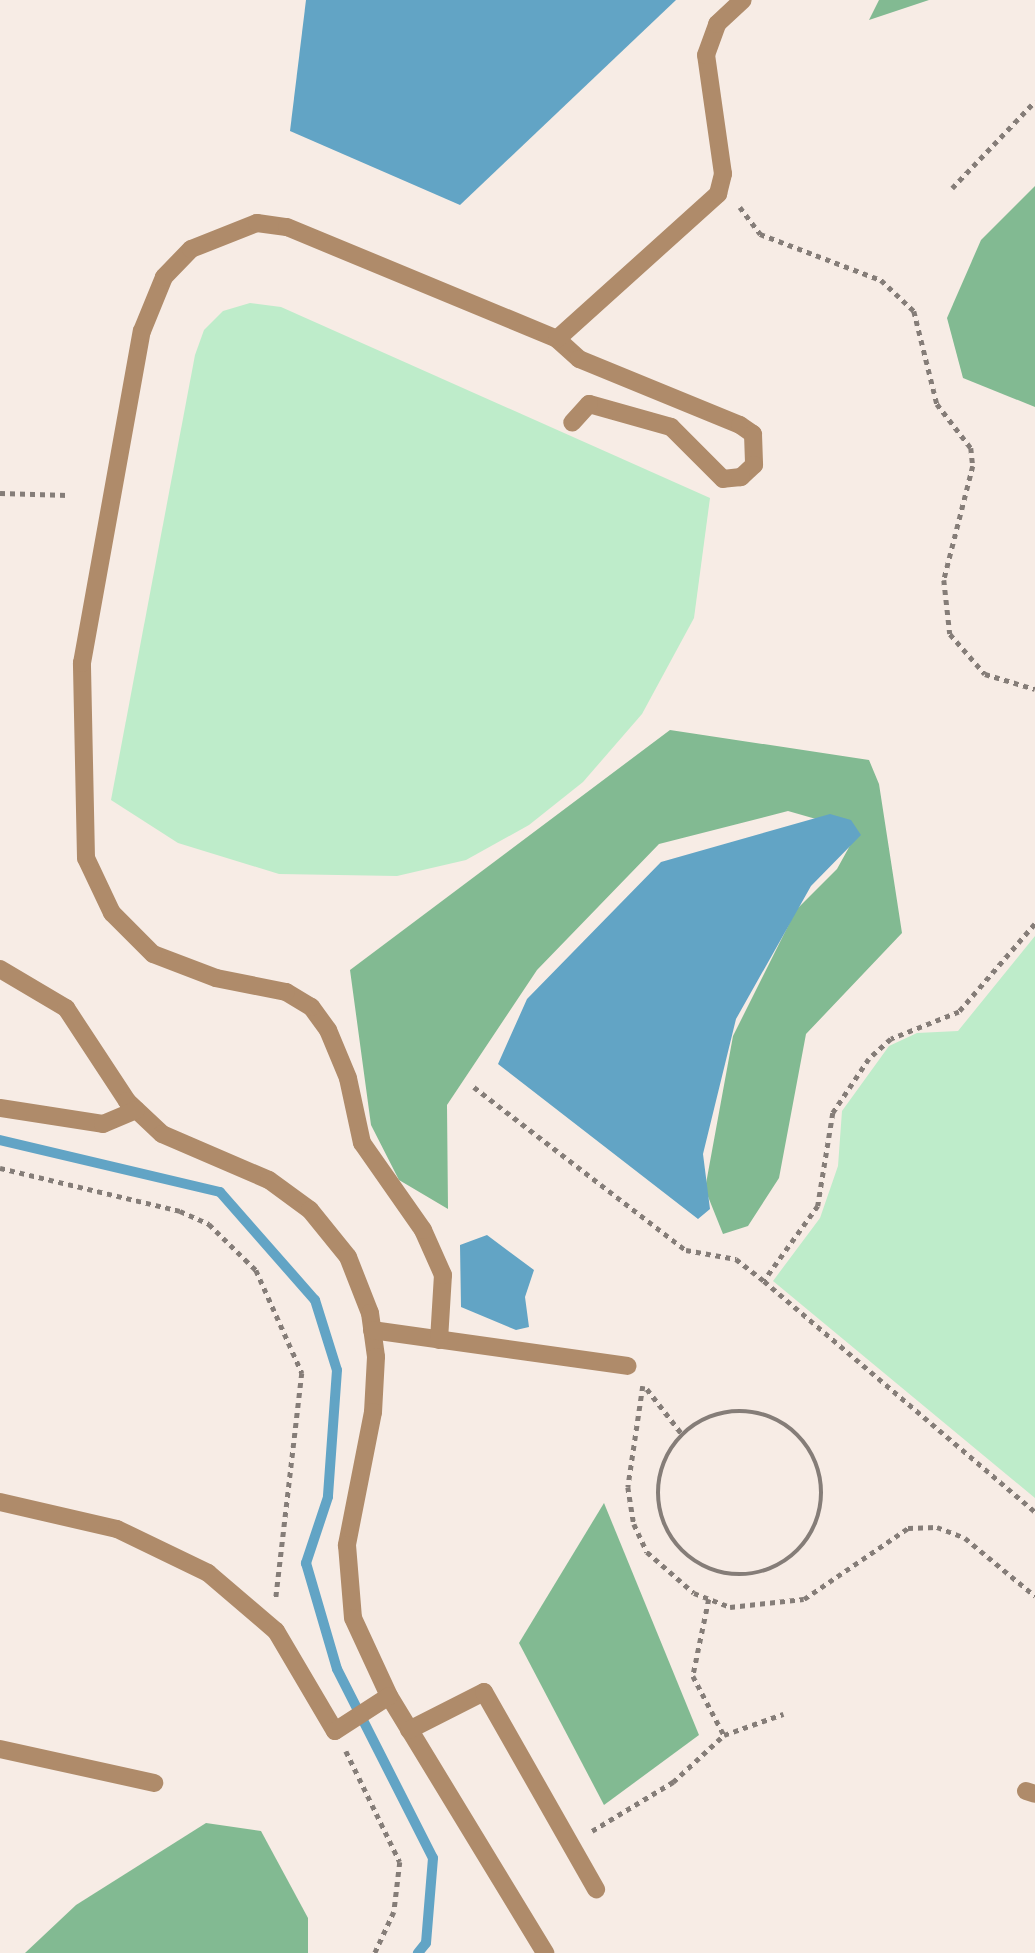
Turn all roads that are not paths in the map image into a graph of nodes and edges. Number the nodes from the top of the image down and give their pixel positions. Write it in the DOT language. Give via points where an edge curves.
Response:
graph roads {
  1 [pos="743,0"];
  2 [pos="557,339"];
  3 [pos="572,423"];
  4 [pos="0,969"];
  5 [pos="0,1108"];
  6 [pos="136,1110"];
  7 [pos="372,1330"];
  8 [pos="439,1340"];
  9 [pos="627,1366"];
  10 [pos="0,1502"];
  11 [pos="389,1696"];
  12 [pos="410,1730"];
  13 [pos="0,1749"];
  14 [pos="154,1783"];
  15 [pos="596,1889"];
  16 [pos="545,1953"];
  1 -- 2 [label="street" via="718,24 706,55 718,194"];
  2 -- 3 [label="street" via="579,359 740,425 753,434 754,465 741,477 723,479 671,427 589,404"];
  2 -- 8 [label="street" via="287,227 257,222 191,249 164,277 142,331 82,663 81,824 99,893 153,954 216,978 286,992 317,1015 348,1078 362,1143 435,1252 443,1275"];
  4 -- 6 [label="street" via="66,1008"];
  5 -- 6 [label="street" via="103,1124"];
  6 -- 7 [label="street" via="162,1134 269,1180 310,1210 348,1256"];
  7 -- 8 [label="street"];
  7 -- 11 [label="street" via="373,1412 347,1578 352,1618"];
  8 -- 9 [label="street"];
  10 -- 11 [label="street" via="117,1529 208,1573 276,1632 335,1731"];
  11 -- 12 [label="street"];
  12 -- 15 [label="street" via="484,1692"];
  12 -- 16 [label="street"];
  13 -- 14 [label="street"];
}
